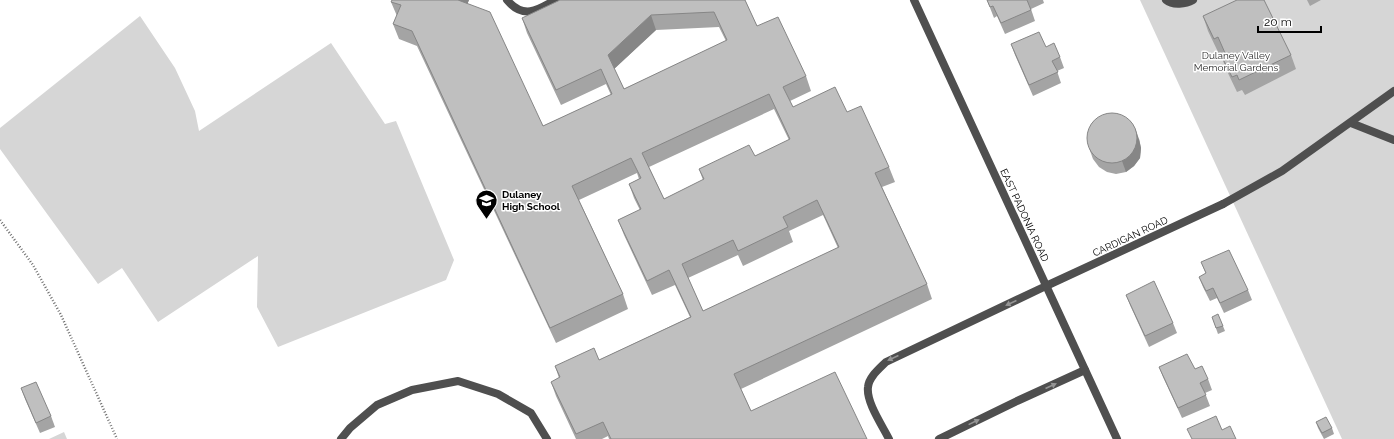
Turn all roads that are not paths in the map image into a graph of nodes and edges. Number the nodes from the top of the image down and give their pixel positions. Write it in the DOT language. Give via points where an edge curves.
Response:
graph roads {
  1 [pos="507,0"];
  2 [pos="555,0"];
  3 [pos="914,0"];
  4 [pos="1166,0"];
  5 [pos="1193,0"];
  6 [pos="1394,91"];
  7 [pos="1351,123"];
  8 [pos="1394,140"];
  9 [pos="1046,286"];
  10 [pos="1085,370"];
  11 [pos="341,439"];
  12 [pos="547,439"];
  13 [pos="889,439"];
  14 [pos="939,439"];
  15 [pos="1117,439"];
  1 -- 2 [label="street" via="514,9 527,11 537,10"];
  3 -- 9 [label="street, EAST PADONIA ROAD"];
  4 -- 5 [label="street" via="1186,4"];
  6 -- 7 [label="street, CARDIGAN ROAD"];
  7 -- 8 [label="street"];
  7 -- 9 [label="street, CARDIGAN ROAD" via="1282,171 1223,204"];
  9 -- 10 [label="street, EAST PADONIA ROAD"];
  9 -- 13 [label="street, CARDIGAN ROAD, one-way" via="886,362 868,386 870,401"];
  14 -- 10 [label="street, one-way"];
  10 -- 15 [label="street, EAST PADONIA ROAD"];
  11 -- 12 [label="street" via="377,405 412,390 458,381 498,394 531,413"];
}
